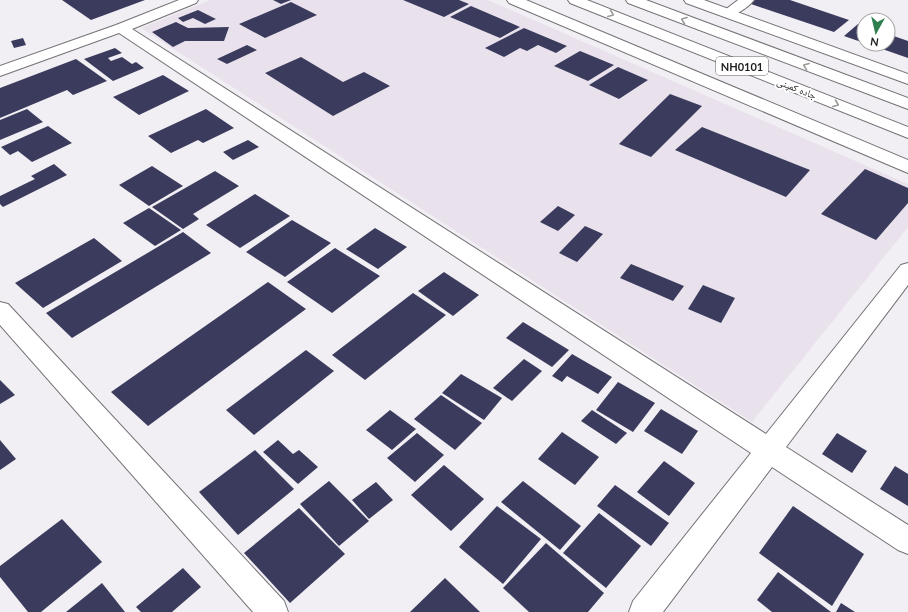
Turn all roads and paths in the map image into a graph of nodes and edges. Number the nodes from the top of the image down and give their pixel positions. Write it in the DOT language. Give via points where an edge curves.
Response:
graph roads {
  1 [pos="191,0"];
  2 [pos="514,0"];
  3 [pos="575,0"];
  4 [pos="633,0"];
  5 [pos="691,0"];
  6 [pos="747,0"];
  7 [pos="728,14"];
  8 [pos="120,28"];
  9 [pos="0,72"];
  10 [pos="908,79"];
  11 [pos="908,104"];
  12 [pos="908,132"];
  13 [pos="908,167"];
  14 [pos="908,270"];
  15 [pos="0,310"];
  16 [pos="769,451"];
  17 [pos="908,541"];
  18 [pos="273,612"];
  19 [pos="644,612"];
  1 -- 8 [label="main road"];
  2 -- 13 [label="main road"];
  3 -- 12 [label="main road, جاده کمپنی / NH0101, one-way"];
  11 -- 4 [label="main road, جاده کمپنی / NH0101, one-way"];
  5 -- 7 [label="main road"];
  6 -- 7 [label="main road"];
  7 -- 10 [label="main road"];
  8 -- 9 [label="main road"];
  8 -- 16 [label="main road"];
  14 -- 16 [label="main road"];
  15 -- 18 [label="main road"];
  16 -- 17 [label="main road"];
  16 -- 19 [label="main road"];
}
